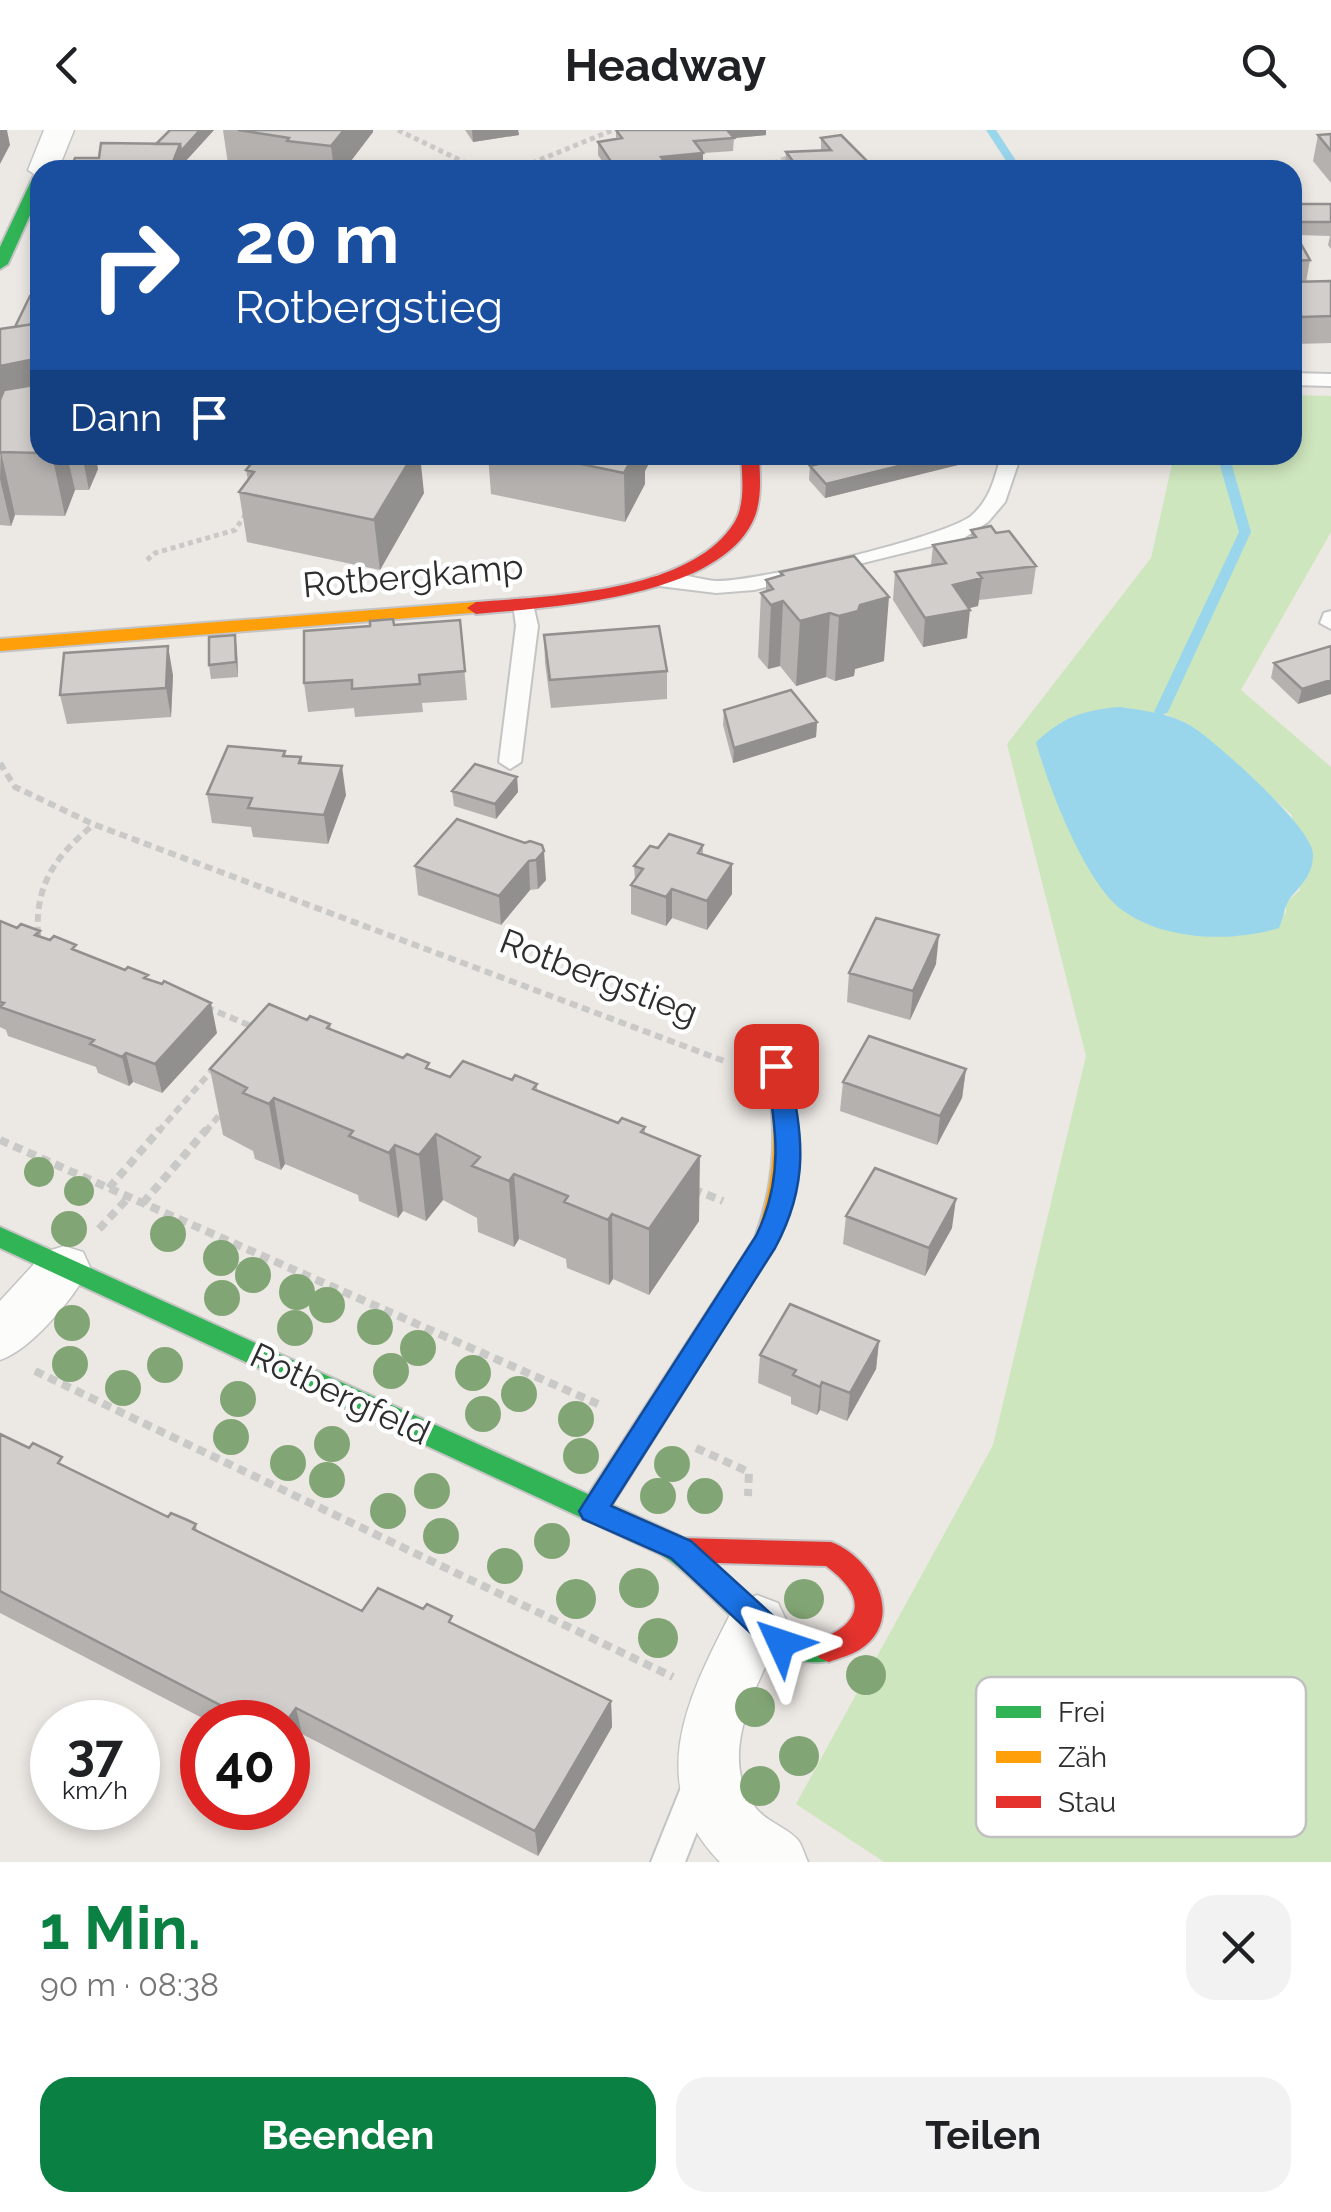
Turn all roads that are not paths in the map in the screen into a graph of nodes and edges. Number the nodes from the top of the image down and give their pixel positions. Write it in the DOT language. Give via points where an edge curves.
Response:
graph roads {
  1 [pos="60,130"];
  2 [pos="47,160"];
  3 [pos="30,194"];
  4 [pos="10,228"];
  5 [pos="0,264"];
  6 [pos="1302,379"];
  7 [pos="1331,380"];
  8 [pos="750,465"];
  9 [pos="1008,465"];
  10 [pos="660,580"];
  11 [pos="523,604"];
  12 [pos="0,646"];
  13 [pos="510,762"];
  14 [pos="776,1066"];
  15 [pos="0,1237"];
  16 [pos="64,1267"];
  17 [pos="9,1351"];
  18 [pos="593,1511"];
  19 [pos="681,1550"];
  20 [pos="757,1622"];
  21 [pos="708,1763"];
  22 [pos="668,1862"];
  23 [pos="775,1862"];
  1 -- 2 [label="street"];
  3 -- 4 [label="street"];
  4 -- 5 [label="street"];
  6 -- 7 [label="lane"];
  8 -- 10 [label="street, Rotbergkamp" via="752,496 740,528 690,569"];
  9 -- 10 [label="lane" via="1000,496 958,534 754,584"];
  10 -- 11 [label="street, Rotbergkamp"];
  11 -- 12 [label="street, Rotbergkamp"];
  11 -- 13 [label="lane" via="527,626"];
  14 -- 18 [label="street" via="789,1126 782,1208"];
  15 -- 16 [label="street, Rotbergfeld"];
  16 -- 17 [label="street"];
  16 -- 18 [label="street, Rotbergfeld"];
  18 -- 19 [label="street, Rotbergfeld"];
  19 -- 20 [label="street, Rotbergfeld"];
  19 -- 20 [label="street, Rotbergfeld" via="831,1554 863,1578 870,1597 860,1634 823,1653 781,1643"];
  20 -- 21 [label="street" via="720,1698"];
  21 -- 22 [label="lane"];
  21 -- 23 [label="street" via="727,1826"];
}
